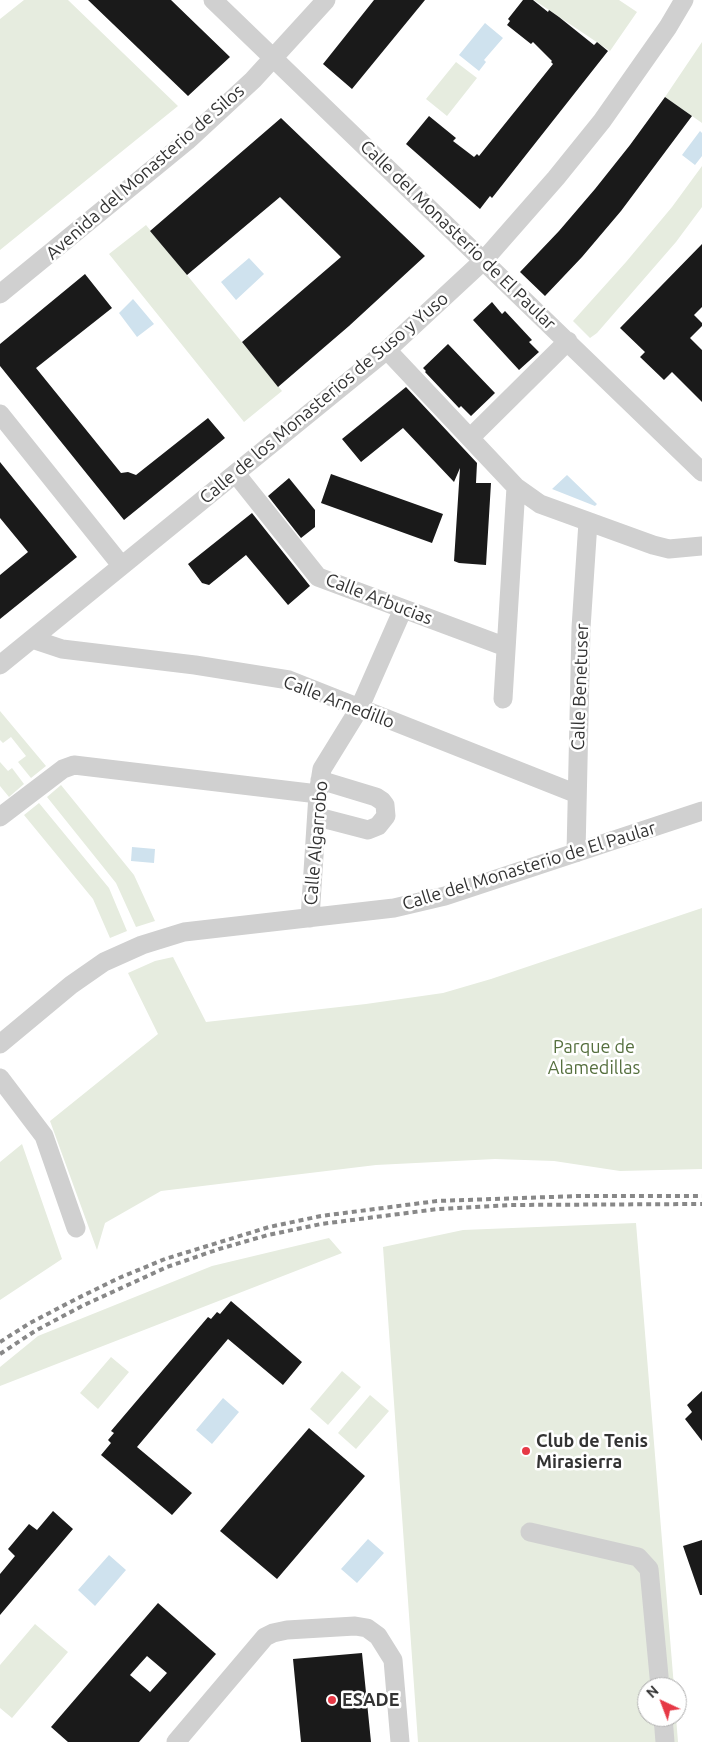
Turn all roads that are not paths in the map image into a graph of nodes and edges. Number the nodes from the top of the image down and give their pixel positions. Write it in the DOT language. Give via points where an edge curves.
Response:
graph roads {
  1 [pos="213,0"];
  2 [pos="326,0"];
  3 [pos="684,0"];
  4 [pos="274,58"];
  5 [pos="484,260"];
  6 [pos="0,294"];
  7 [pos="568,341"];
  8 [pos="387,350"];
  9 [pos="0,414"];
  10 [pos="470,438"];
  11 [pos="702,472"];
  12 [pos="236,474"];
  13 [pos="516,488"];
  14 [pos="588,522"];
  15 [pos="702,546"];
  16 [pos="121,565"];
  17 [pos="403,609"];
  18 [pos="32,639"];
  19 [pos="506,648"];
  20 [pos="0,665"];
  21 [pos="504,699"];
  22 [pos="359,710"];
  23 [pos="319,787"];
  24 [pos="576,794"];
  25 [pos="702,811"];
  26 [pos="0,817"];
  27 [pos="318,817"];
  28 [pos="576,853"];
  29 [pos="310,918"];
  30 [pos="0,1044"];
  31 [pos="0,1078"];
  32 [pos="76,1228"];
  33 [pos="530,1532"];
  34 [pos="659,1677"];
  35 [pos="664,1727"];
  36 [pos="176,1742"];
  37 [pos="400,1742"];
  38 [pos="665,1742"];
  1 -- 4 [label="street, Calle del Monasterio de El Paular"];
  2 -- 4 [label="street, Avenida del Monasterio de Silos"];
  3 -- 5 [label="street, Calle de los Monasterios de Suso y Yuso" via="602,121"];
  4 -- 5 [label="street, Calle del Monasterio de El Paular"];
  4 -- 6 [label="street, Avenida del Monasterio de Silos" via="187,141"];
  5 -- 7 [label="street, Calle del Monasterio de El Paular"];
  5 -- 8 [label="street, Calle de los Monasterios de Suso y Yuso"];
  7 -- 10 [label="street"];
  7 -- 11 [label="street, Calle del Monasterio de El Paular"];
  8 -- 10 [label="street"];
  8 -- 12 [label="street, Calle de los Monasterios de Suso y Yuso"];
  9 -- 16 [label="street"];
  10 -- 13 [label="street"];
  12 -- 16 [label="street, Calle de los Monasterios de Suso y Yuso"];
  12 -- 17 [label="street, Calle Arbucias" via="318,577"];
  13 -- 14 [label="street" via="540,504"];
  13 -- 19 [label="street"];
  14 -- 15 [label="street" via="669,549"];
  14 -- 24 [label="street, Calle Benetuser"];
  16 -- 18 [label="street, Calle de los Monasterios de Suso y Yuso"];
  17 -- 19 [label="street, Calle Arbucias"];
  17 -- 22 [label="street, Calle Algarrobo"];
  18 -- 20 [label="street, Calle de los Monasterios de Suso y Yuso"];
  18 -- 22 [label="street, Calle Arnedillo" via="62,649 289,680"];
  19 -- 21 [label="street"];
  22 -- 23 [label="street, Calle Algarrobo" via="322,769"];
  22 -- 24 [label="street, Calle Arnedillo"];
  23 -- 26 [label="street" via="74,765 62,769"];
  23 -- 27 [label="street, Calle Algarrobo"];
  23 -- 27 [label="street" via="376,797 385,805 386,816 378,826 368,830"];
  24 -- 28 [label="street, Calle Benetuser"];
  25 -- 28 [label="street, Calle del Monasterio de El Paular"];
  27 -- 29 [label="street, Calle Algarrobo"];
  28 -- 29 [label="street, Calle del Monasterio de El Paular" via="445,896 394,908"];
  29 -- 30 [label="street, Calle del Monasterio de El Paular" via="184,932 142,945 104,962 71,985"];
  31 -- 32 [label="street" via="44,1136"];
  33 -- 34 [label="street" via="638,1557 649,1569"];
  35 -- 38 [label="street"];
  36 -- 37 [label="street" via="265,1638 287,1630 355,1626 367,1628 378,1636 393,1660"];
}
